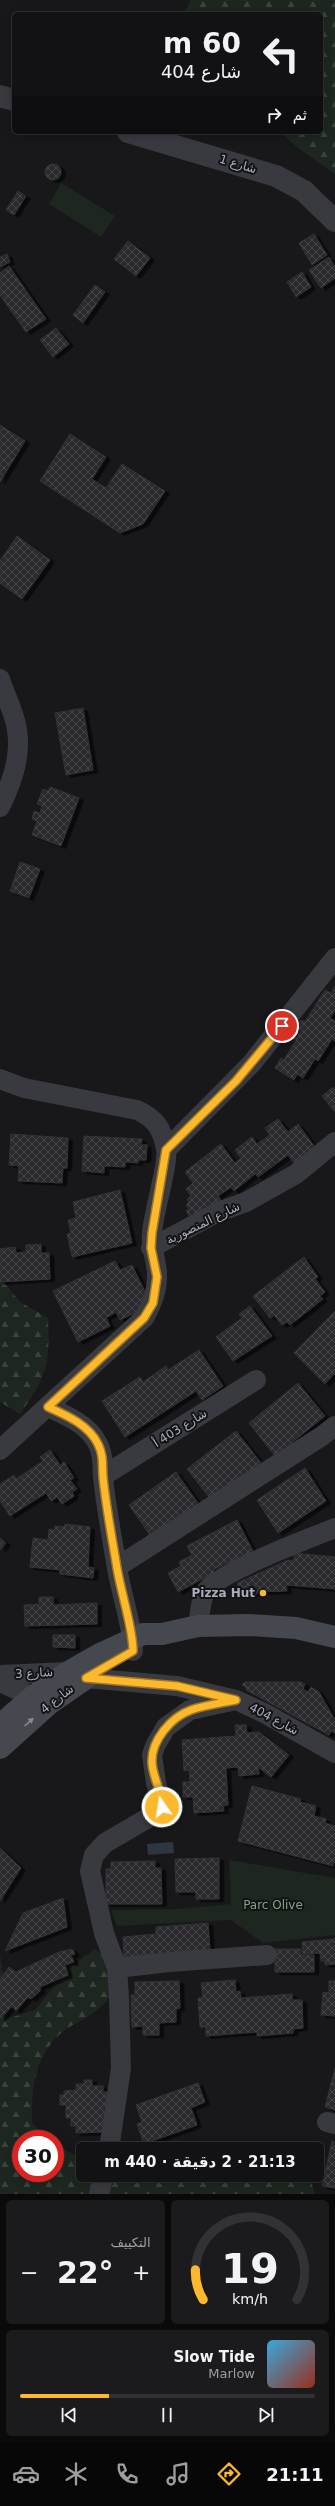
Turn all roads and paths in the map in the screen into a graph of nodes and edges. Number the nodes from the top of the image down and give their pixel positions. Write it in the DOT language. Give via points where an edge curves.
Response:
graph roads {
  1 [pos="0,96"];
  2 [pos="12,99"];
  3 [pos="135,134"];
  4 [pos="335,221"];
  5 [pos="0,679"];
  6 [pos="0,807"];
  7 [pos="335,958"];
  8 [pos="0,1079"];
  9 [pos="335,1142"];
  10 [pos="166,1150"];
  11 [pos="151,1248"];
  12 [pos="256,1380"];
  13 [pos="48,1407"];
  14 [pos="335,1426"];
  15 [pos="0,1450"];
  16 [pos="103,1476"];
  17 [pos="335,1528"];
  18 [pos="117,1568"];
  19 [pos="198,1626"];
  20 [pos="335,1637"];
  21 [pos="133,1645"];
  22 [pos="0,1675"];
  23 [pos="77,1675"];
  24 [pos="0,1682"];
  25 [pos="40,1700"];
  26 [pos="236,1700"];
  27 [pos="0,1725"];
  28 [pos="0,1748"];
  29 [pos="335,1753"];
  30 [pos="267,1955"];
  31 [pos="117,1968"];
  32 [pos="110,2142"];
  33 [pos="102,2182"];
  34 [pos="99,2194"];
  1 -- 2 [label="street"];
  3 -- 4 [label="street, شارع 1" via="276,176 304,191"];
  5 -- 6 [label="street" via="15,719 18,741 16,768"];
  7 -- 10 [label="street" via="252,1063"];
  8 -- 10 [label="street, شارع المنصورية" via="24,1088 137,1110 150,1116 159,1127"];
  9 -- 11 [label="street, شارع المنصورية" via="296,1174 246,1202 218,1212"];
  10 -- 11 [label="street, شارع المنصورية"];
  11 -- 13 [label="street" via="157,1277 153,1303 144,1318"];
  12 -- 16 [label="street, شارع 403 أ"];
  13 -- 15 [label="street"];
  13 -- 16 [label="street" via="74,1420 98,1443 103,1457"];
  14 -- 18 [label="street"];
  16 -- 18 [label="street"];
  17 -- 19 [label="street" via="276,1552 219,1580 205,1594"];
  18 -- 21 [label="street"];
  19 -- 20 [label="main road, شارع 4" via="249,1625 296,1628"];
  19 -- 21 [label="main road, شارع 4" via="162,1634 143,1634"];
  21 -- 23 [label="main road, شارع 4"];
  22 -- 23 [label="street, شارع 3"];
  23 -- 25 [label="main road, شارع 4"];
  23 -- 26 [label="street, شارع 404" via="177,1686"];
  24 -- 25 [label="street, شارع 3"];
  25 -- 27 [label="main road, شارع 4"];
  28 -- 25 [label="main road, شارع 4, one-way"];
  26 -- 29 [label="street, شارع 404"];
  26 -- 31 [label="street" via="190,1710 166,1727 152,1755 162,1803 160,1811 105,1843 94,1855 90,1871 104,1933"];
  30 -- 31 [label="street"];
  31 -- 32 [label="street" via="121,2068"];
  33 -- 34 [label="street"];
}
